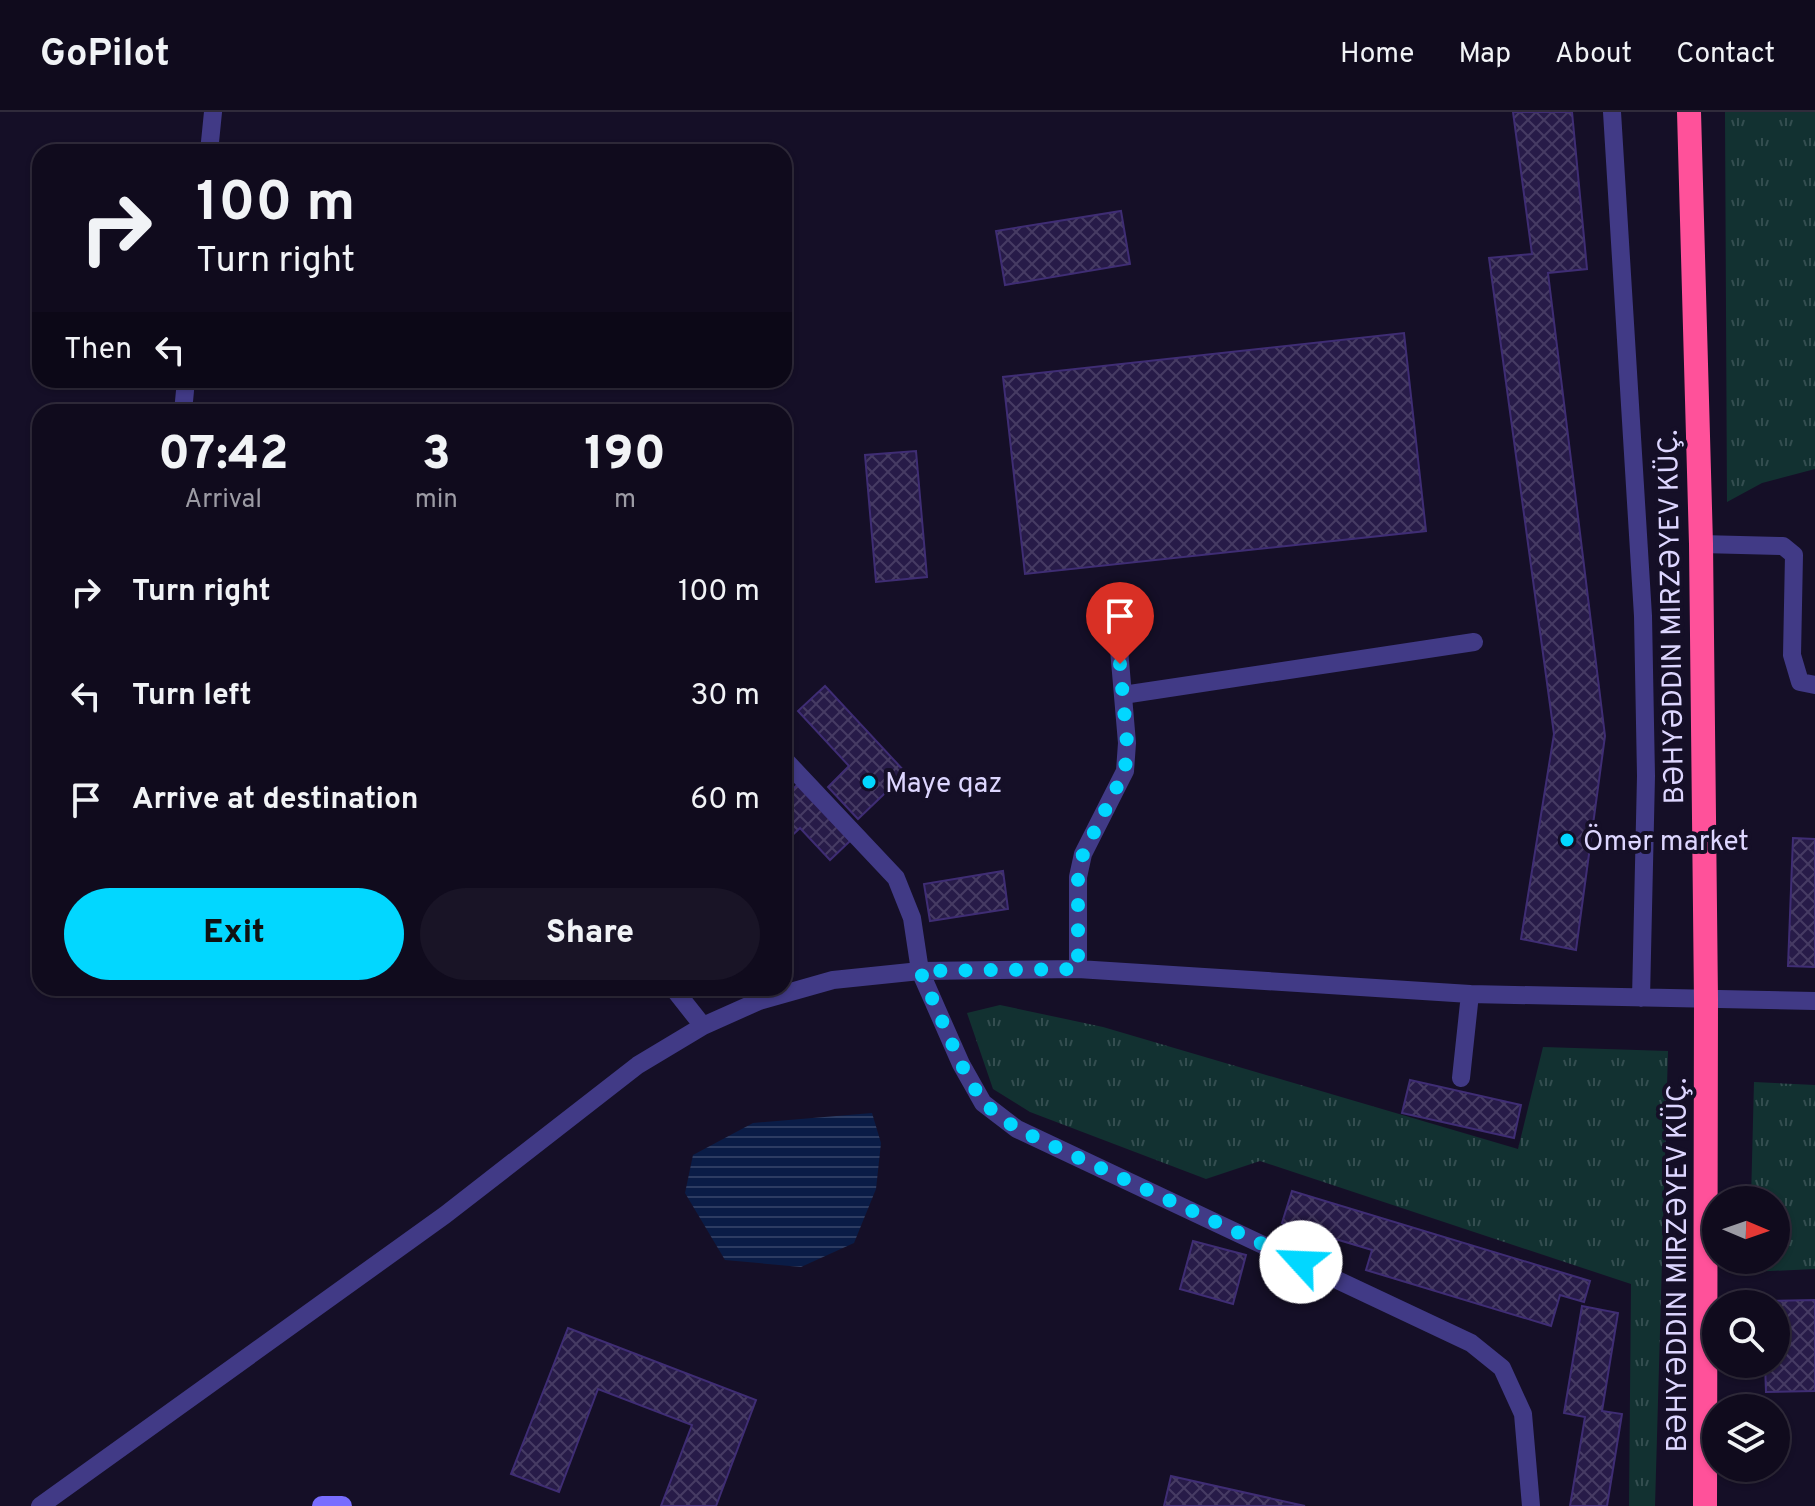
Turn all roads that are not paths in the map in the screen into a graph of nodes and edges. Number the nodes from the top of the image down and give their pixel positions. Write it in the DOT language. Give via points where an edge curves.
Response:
graph roads {
  1 [pos="213,112"];
  2 [pos="1612,112"];
  3 [pos="1689,112"];
  4 [pos="210,144"];
  5 [pos="1701,544"];
  6 [pos="1115,602"];
  7 [pos="1474,642"];
  8 [pos="1815,685"];
  9 [pos="1123,695"];
  10 [pos="792,768"];
  11 [pos="1078,969"];
  12 [pos="920,971"];
  13 [pos="792,992"];
  14 [pos="1470,994"];
  15 [pos="679,996"];
  16 [pos="777,996"];
  17 [pos="1641,998"];
  18 [pos="1706,1000"];
  19 [pos="1815,1001"];
  20 [pos="703,1026"];
  21 [pos="1461,1078"];
  22 [pos="40,1506"];
  23 [pos="322,1506"];
  24 [pos="342,1506"];
  25 [pos="1531,1506"];
  26 [pos="1705,1506"];
  1 -- 4 [label="lane"];
  2 -- 17 [label="lane" via="1643,616"];
  3 -- 5 [label="highway, BƏHYƏDDIN MIRZƏYEV KÜÇ."];
  5 -- 8 [label="lane" via="1783,546 1794,555 1792,655 1800,682"];
  5 -- 18 [label="highway, BƏHYƏDDIN MIRZƏYEV KÜÇ."];
  6 -- 9 [label="lane"];
  7 -- 9 [label="lane"];
  9 -- 11 [label="lane" via="1125,771 1083,854 1078,877"];
  10 -- 12 [label="lane" via="896,878 912,918"];
  11 -- 12 [label="lane"];
  11 -- 14 [label="lane"];
  12 -- 13 [label="lane" via="833,980"];
  12 -- 25 [label="lane" via="983,1103 1017,1129 1471,1343 1502,1368 1523,1414"];
  14 -- 17 [label="lane"];
  14 -- 21 [label="lane"];
  15 -- 20 [label="lane"];
  16 -- 20 [label="lane"];
  17 -- 18 [label="lane"];
  18 -- 19 [label="lane"];
  18 -- 26 [label="highway, BƏHYƏDDIN MIRZƏYEV KÜÇ."];
  20 -- 22 [label="lane" via="638,1065 445,1215"];
  23 -- 24 [label="main road"];
}
